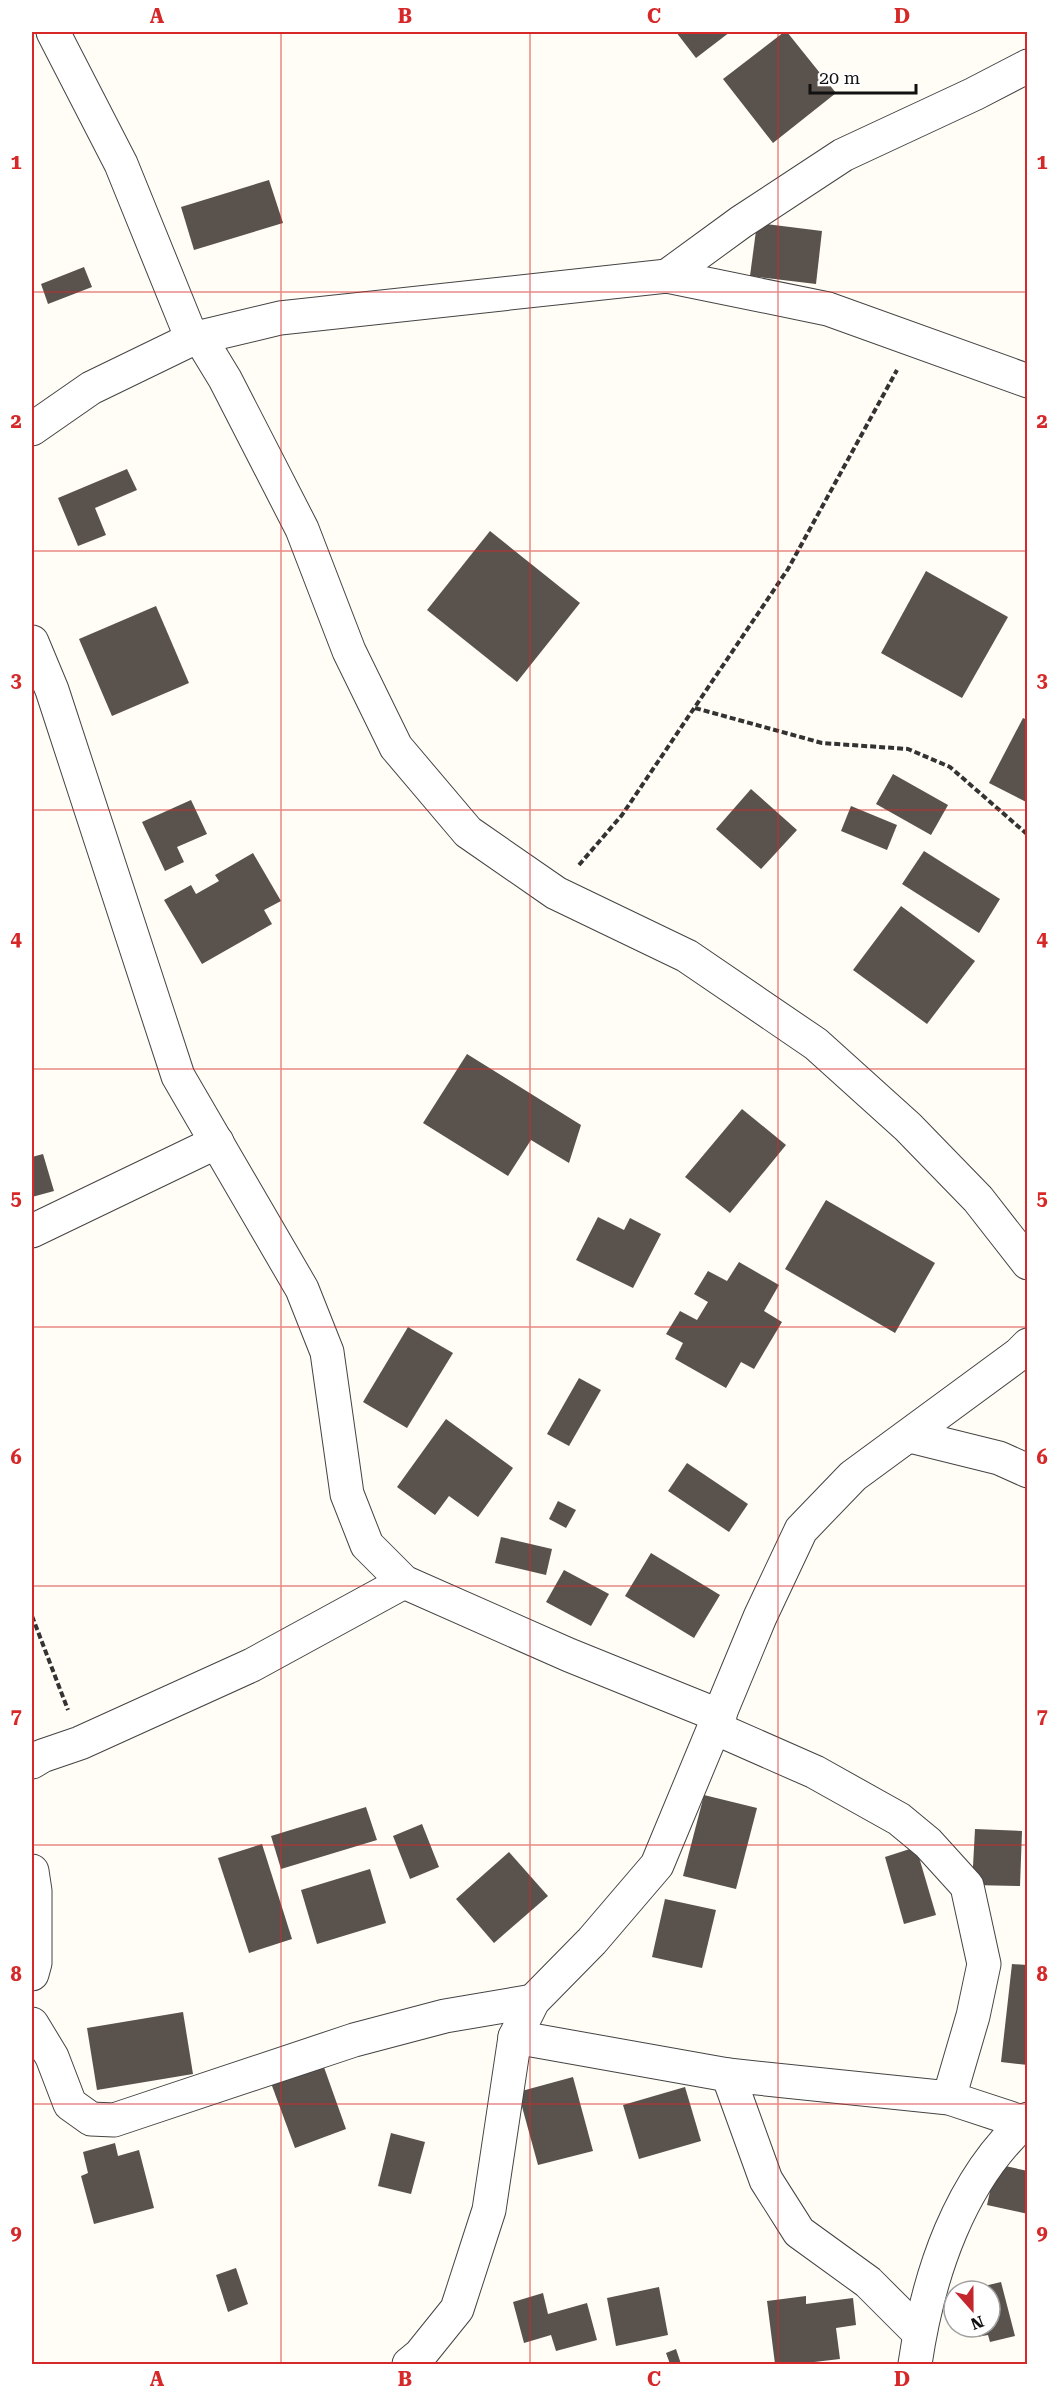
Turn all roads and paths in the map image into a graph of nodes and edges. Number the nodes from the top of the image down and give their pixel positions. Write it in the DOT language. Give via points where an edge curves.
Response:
graph roads {
  1 [pos="53,32"];
  2 [pos="1028,66"];
  3 [pos="667,276"];
  4 [pos="196,338"];
  5 [pos="914,340"];
  6 [pos="1028,381"];
  7 [pos="32,429"];
  8 [pos="32,642"];
  9 [pos="695,708"];
  10 [pos="1028,835"];
  11 [pos="556,893"];
  12 [pos="217,1142"];
  13 [pos="32,1231"];
  14 [pos="1028,1263"];
  15 [pos="1028,1345"];
  16 [pos="910,1436"];
  17 [pos="1028,1471"];
  18 [pos="404,1582"];
  19 [pos="32,1616"];
  20 [pos="718,1722"];
  21 [pos="80,1743"];
  22 [pos="32,1762"];
  23 [pos="32,1871"];
  24 [pos="32,1974"];
  25 [pos="533,2001"];
  26 [pos="32,2024"];
  27 [pos="515,2037"];
  28 [pos="728,2075"];
  29 [pos="949,2098"];
  30 [pos="1026,2122"];
  31 [pos="917,2349"];
  32 [pos="409,2364"];
  1 -- 4 [label="street" via="121,164"];
  2 -- 3 [label="street" via="843,155"];
  3 -- 4 [label="street" via="280,318"];
  3 -- 5 [label="street" via="828,309"];
  4 -- 7 [label="street" via="91,388"];
  4 -- 11 [label="street" via="225,379 302,529 350,651 396,747 468,832"];
  5 -- 6 [label="street"];
  5 -- 9 [label="path" via="788,569"];
  8 -- 12 [label="street" via="52,690 178,1076"];
  9 -- 10 [label="path" via="822,743 908,749 950,767"];
  9 -- 11 [label="path" via="622,815"];
  11 -- 14 [label="street" via="687,956 816,1044 908,1127 978,1199"];
  12 -- 13 [label="street"];
  12 -- 18 [label="street" via="302,1289 327,1352 347,1494 367,1545"];
  15 -- 16 [label="street"];
  16 -- 17 [label="street" via="999,1458"];
  16 -- 20 [label="street" via="853,1476 801,1530 760,1617"];
  18 -- 20 [label="street"];
  18 -- 21 [label="street" via="252,1665"];
  19 -- 21 [label="path"];
  20 -- 25 [label="street" via="657,1865 592,1941"];
  20 -- 29 [label="street" via="899,1819 928,1843 967,1886 984,1964"];
  21 -- 22 [label="street"];
  23 -- 24 [label="street"];
  25 -- 26 [label="street" via="445,2016 354,2040 114,2120 91,2119 70,2104 52,2057"];
  25 -- 27 [label="street"];
  27 -- 28 [label="street"];
  27 -- 32 [label="street" via="489,2210 475,2254 457,2309"];
  28 -- 29 [label="street"];
  28 -- 31 [label="street" via="766,2180 799,2232 868,2282"];
  29 -- 30 [label="street"];
  30 -- 31 [label="street" via="977,2176 942,2250"];
}
